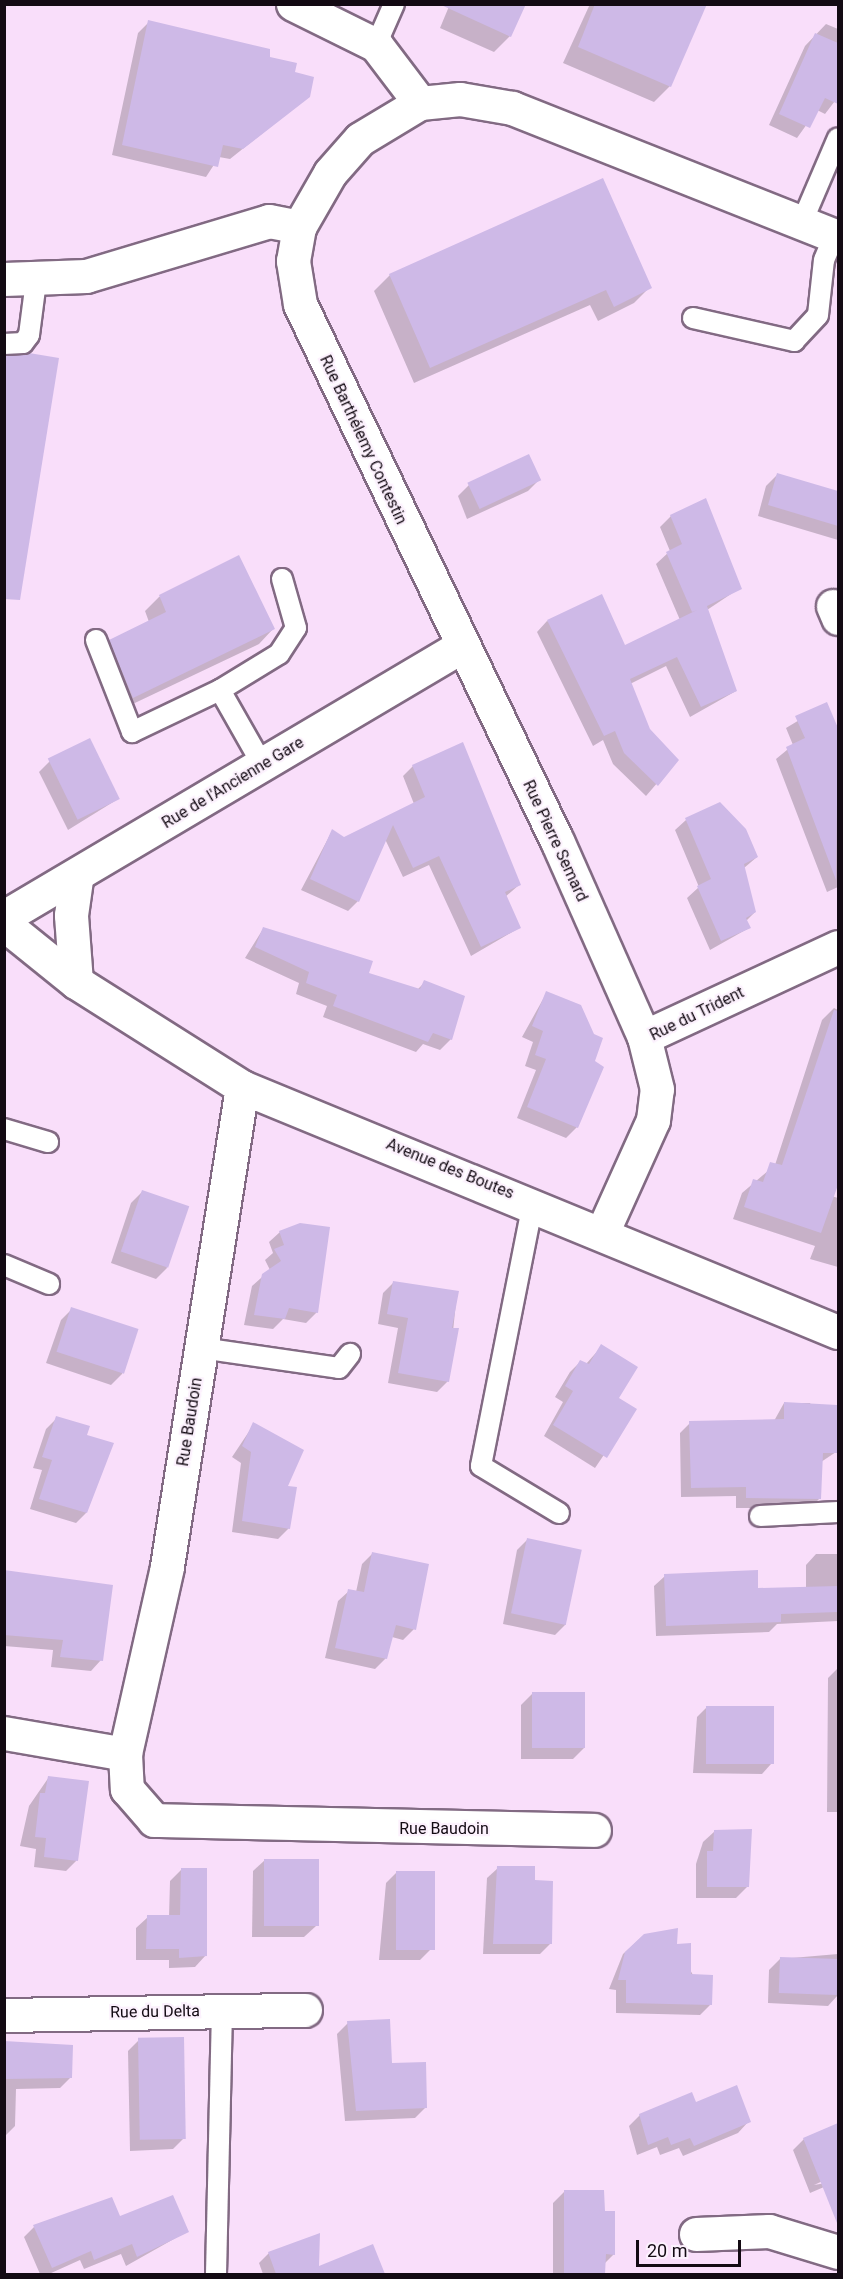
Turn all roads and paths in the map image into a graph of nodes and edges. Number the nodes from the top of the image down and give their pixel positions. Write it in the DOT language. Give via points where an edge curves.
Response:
graph roads {
  1 [pos="293,4"];
  2 [pos="394,4"];
  3 [pos="376,45"];
  4 [pos="420,103"];
  5 [pos="838,138"];
  6 [pos="802,222"];
  7 [pos="299,227"];
  8 [pos="836,236"];
  9 [pos="20,280"];
  10 [pos="693,318"];
  11 [pos="4,344"];
  12 [pos="282,579"];
  13 [pos="96,640"];
  14 [pos="460,647"];
  15 [pos="220,690"];
  16 [pos="262,764"];
  17 [pos="76,878"];
  18 [pos="4,917"];
  19 [pos="4,924"];
  20 [pos="838,947"];
  21 [pos="76,982"];
  22 [pos="644,1037"];
  23 [pos="242,1087"];
  24 [pos="4,1129"];
  25 [pos="48,1142"];
  26 [pos="533,1203"];
  27 [pos="602,1233"];
  28 [pos="4,1265"];
  29 [pos="49,1284"];
  30 [pos="838,1332"];
  31 [pos="201,1348"];
  32 [pos="350,1354"];
  33 [pos="838,1512"];
  34 [pos="559,1513"];
  35 [pos="760,1516"];
  36 [pos="4,1733"];
  37 [pos="125,1754"];
  38 [pos="594,1830"];
  39 [pos="305,2010"];
  40 [pos="222,2011"];
  41 [pos="4,2015"];
  42 [pos="696,2234"];
  43 [pos="838,2252"];
  44 [pos="216,2274"];
  1 -- 3 [label="street"];
  2 -- 3 [label="lane"];
  3 -- 4 [label="street"];
  4 -- 6 [label="street, Rue Barthélemy Contestin" via="460,99 512,108"];
  4 -- 7 [label="street, Rue Barthélemy Contestin" via="395,115 345,153"];
  5 -- 6 [label="lane"];
  6 -- 8 [label="street, Rue Barthélemy Contestin"];
  7 -- 9 [label="street" via="269,221 153,259"];
  7 -- 14 [label="street, Rue Barthélemy Contestin" via="293,261 300,304"];
  8 -- 10 [label="lane" via="824,260 818,315 794,341"];
  9 -- 11 [label="lane" via="29,335 22,343"];
  12 -- 15 [label="lane" via="296,628 279,654"];
  13 -- 15 [label="lane" via="132,732"];
  14 -- 16 [label="street, Rue de l'Ancienne Gare"];
  14 -- 22 [label="street, Rue Pierre Semard" via="557,841"];
  15 -- 16 [label="lane"];
  16 -- 17 [label="street, Rue de l'Ancienne Gare"];
  17 -- 18 [label="street, Rue de l'Ancienne Gare"];
  17 -- 21 [label="street" via="71,933"];
  19 -- 21 [label="street, Avenue des Boutes"];
  20 -- 22 [label="street, Rue du Trident"];
  21 -- 23 [label="street, Avenue des Boutes"];
  22 -- 27 [label="street, Rue du Trident" via="657,1089 653,1120"];
  23 -- 26 [label="street, Avenue des Boutes"];
  23 -- 31 [label="street, Rue Baudoin"];
  24 -- 25 [label="lane"];
  26 -- 27 [label="street, Avenue des Boutes"];
  26 -- 34 [label="lane" via="481,1466"];
  27 -- 30 [label="street, Avenue des Boutes"];
  28 -- 29 [label="lane"];
  31 -- 32 [label="lane" via="339,1368"];
  31 -- 37 [label="street, Rue Baudoin" via="167,1567"];
  33 -- 35 [label="lane"];
  36 -- 37 [label="street"];
  37 -- 38 [label="street, Rue Baudoin" via="127,1789 154,1820"];
  39 -- 40 [label="street, Rue du Delta"];
  40 -- 41 [label="street, Rue du Delta"];
  40 -- 44 [label="lane"];
  42 -- 43 [label="street" via="769,2231"];
}
